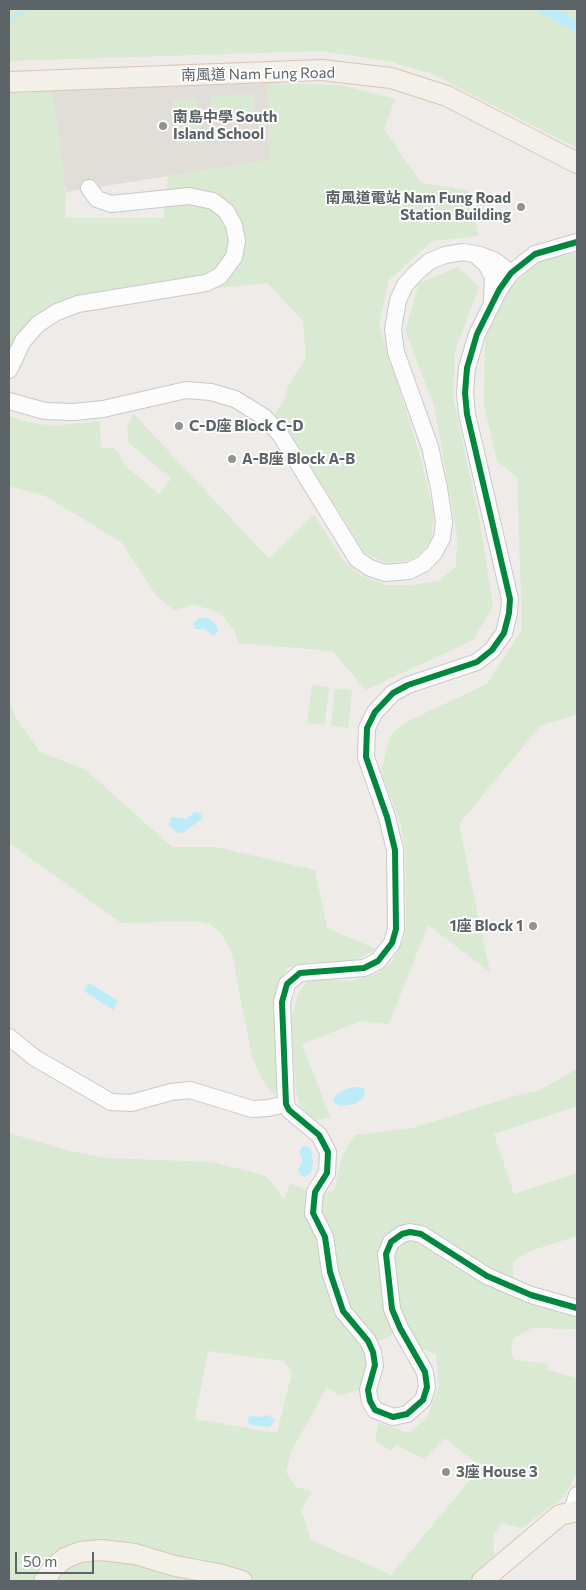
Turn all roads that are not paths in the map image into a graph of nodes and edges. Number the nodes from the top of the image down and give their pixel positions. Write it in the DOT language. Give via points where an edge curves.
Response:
graph roads {
  1 [pos="9,82"];
  2 [pos="552,150"];
  3 [pos="577,157"];
  4 [pos="577,163"];
  5 [pos="89,188"];
  6 [pos="577,242"];
  7 [pos="471,253"];
  8 [pos="512,273"];
  9 [pos="491,305"];
  10 [pos="9,370"];
  11 [pos="9,401"];
  12 [pos="9,1037"];
  13 [pos="286,1104"];
  14 [pos="577,1308"];
  15 [pos="575,1506"];
  16 [pos="44,1581"];
  17 [pos="242,1581"];
  18 [pos="482,1581"];
  1 -- 2 [label="main road, 南風道 Nam Fung Road" via="322,70 391,78 447,96"];
  2 -- 3 [label="main road"];
  2 -- 4 [label="main road, 南風道 Nam Fung Road"];
  5 -- 10 [label="street" via="97,199 111,204 189,196 213,201 226,211 234,225 237,241 234,257 220,276 206,283 78,304 57,312 26,336"];
  6 -- 8 [label="street" via="535,254"];
  7 -- 8 [label="street" via="488,257"];
  7 -- 9 [label="street" via="490,270 493,282"];
  7 -- 11 [label="street" via="446,254 422,267 406,285 395,309 396,352 430,447 444,522 442,538 434,552 423,564 409,571 385,573 357,559 280,434 260,413 235,399 211,392 186,390 103,409 74,412 46,411"];
  8 -- 9 [label="street"];
  9 -- 13 [label="street" via="470,357 466,393 469,423 509,593 507,624 498,642 485,656 468,666 400,689 386,699 370,720 366,757 395,850 394,936 388,950 371,965 357,970 305,972 287,984 282,1002"];
  12 -- 13 [label="street" via="35,1058 111,1102 131,1103 190,1090 252,1108"];
  13 -- 14 [label="street" via="319,1134 328,1152 327,1173 313,1199 314,1213 325,1237 330,1272 343,1312 368,1341 373,1352 375,1365 368,1383 368,1396 379,1413 393,1417 413,1411 423,1400 427,1387 425,1372 392,1309 386,1254 391,1242 402,1234 421,1234 487,1276 531,1295"];
  15 -- 18 [label="main road"];
  16 -- 17 [label="main road" via="65,1558 80,1552 101,1550 130,1553"];
}
